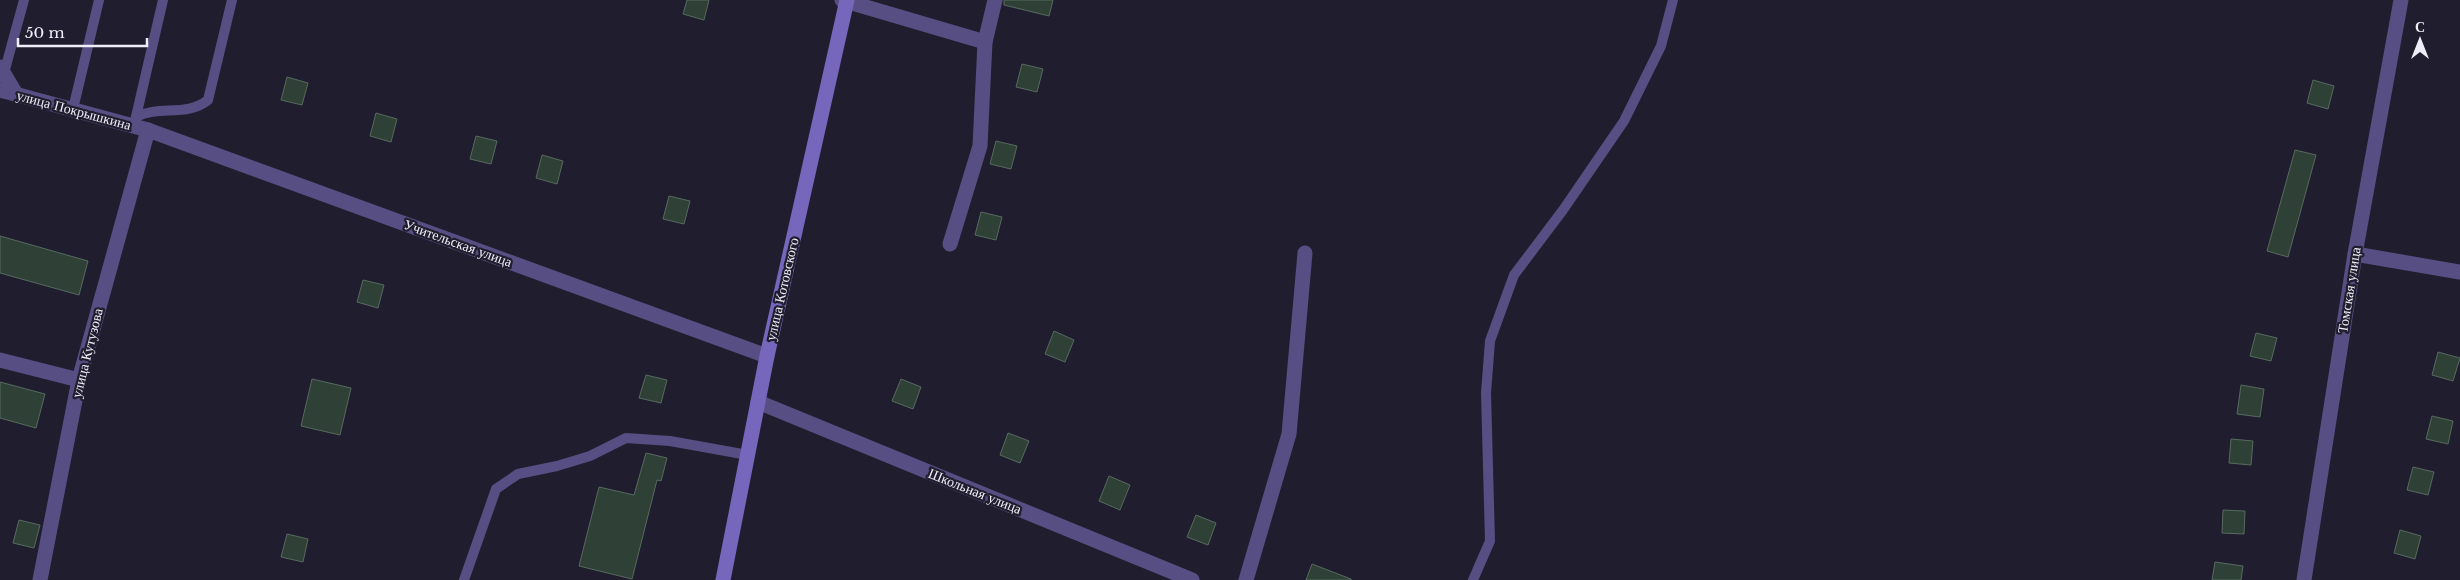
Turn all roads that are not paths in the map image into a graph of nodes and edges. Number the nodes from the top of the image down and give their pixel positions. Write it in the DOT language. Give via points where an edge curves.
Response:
graph roads {
  1 [pos="24,0"];
  2 [pos="99,0"];
  3 [pos="163,0"];
  4 [pos="232,0"];
  5 [pos="845,0"];
  6 [pos="995,0"];
  7 [pos="1673,0"];
  8 [pos="2401,0"];
  9 [pos="985,42"];
  10 [pos="2,70"];
  11 [pos="0,90"];
  12 [pos="16,94"];
  13 [pos="73,109"];
  14 [pos="140,124"];
  15 [pos="950,244"];
  16 [pos="1305,253"];
  17 [pos="2355,254"];
  18 [pos="2460,272"];
  19 [pos="768,356"];
  20 [pos="0,360"];
  21 [pos="79,380"];
  22 [pos="758,402"];
  23 [pos="748,455"];
  24 [pos="40,580"];
  25 [pos="464,580"];
  26 [pos="723,580"];
  27 [pos="1192,580"];
  28 [pos="1246,580"];
  29 [pos="1473,580"];
  30 [pos="2304,580"];
  1 -- 10 [label="lane"];
  2 -- 13 [label="lane"];
  3 -- 14 [label="lane"];
  4 -- 14 [label="lane" via="208,100 189,110 150,111"];
  5 -- 9 [label="street"];
  5 -- 19 [label="main road, улица Котовского"];
  6 -- 9 [label="street"];
  7 -- 29 [label="lane" via="1661,46 1624,121 1514,276 1490,341 1486,393 1490,540"];
  8 -- 17 [label="street, Томская улица"];
  9 -- 15 [label="street" via="980,146"];
  10 -- 12 [label="street"];
  11 -- 12 [label="street, улица Покрышкина"];
  12 -- 13 [label="street, улица Покрышкина"];
  13 -- 14 [label="street, улица Покрышкина"];
  14 -- 19 [label="street, Учительская улица"];
  14 -- 21 [label="street, улица Кутузова"];
  16 -- 28 [label="street" via="1288,434"];
  17 -- 18 [label="street"];
  17 -- 30 [label="street, Томская улица"];
  19 -- 22 [label="main road, улица Котовского"];
  20 -- 21 [label="street"];
  21 -- 24 [label="street, улица Кутузова"];
  22 -- 23 [label="main road, улица Котовского"];
  22 -- 27 [label="street, Школьная улица"];
  23 -- 25 [label="lane" via="670,441 626,438 590,456 518,474 496,489"];
  23 -- 26 [label="main road, улица Котовского"];
}
